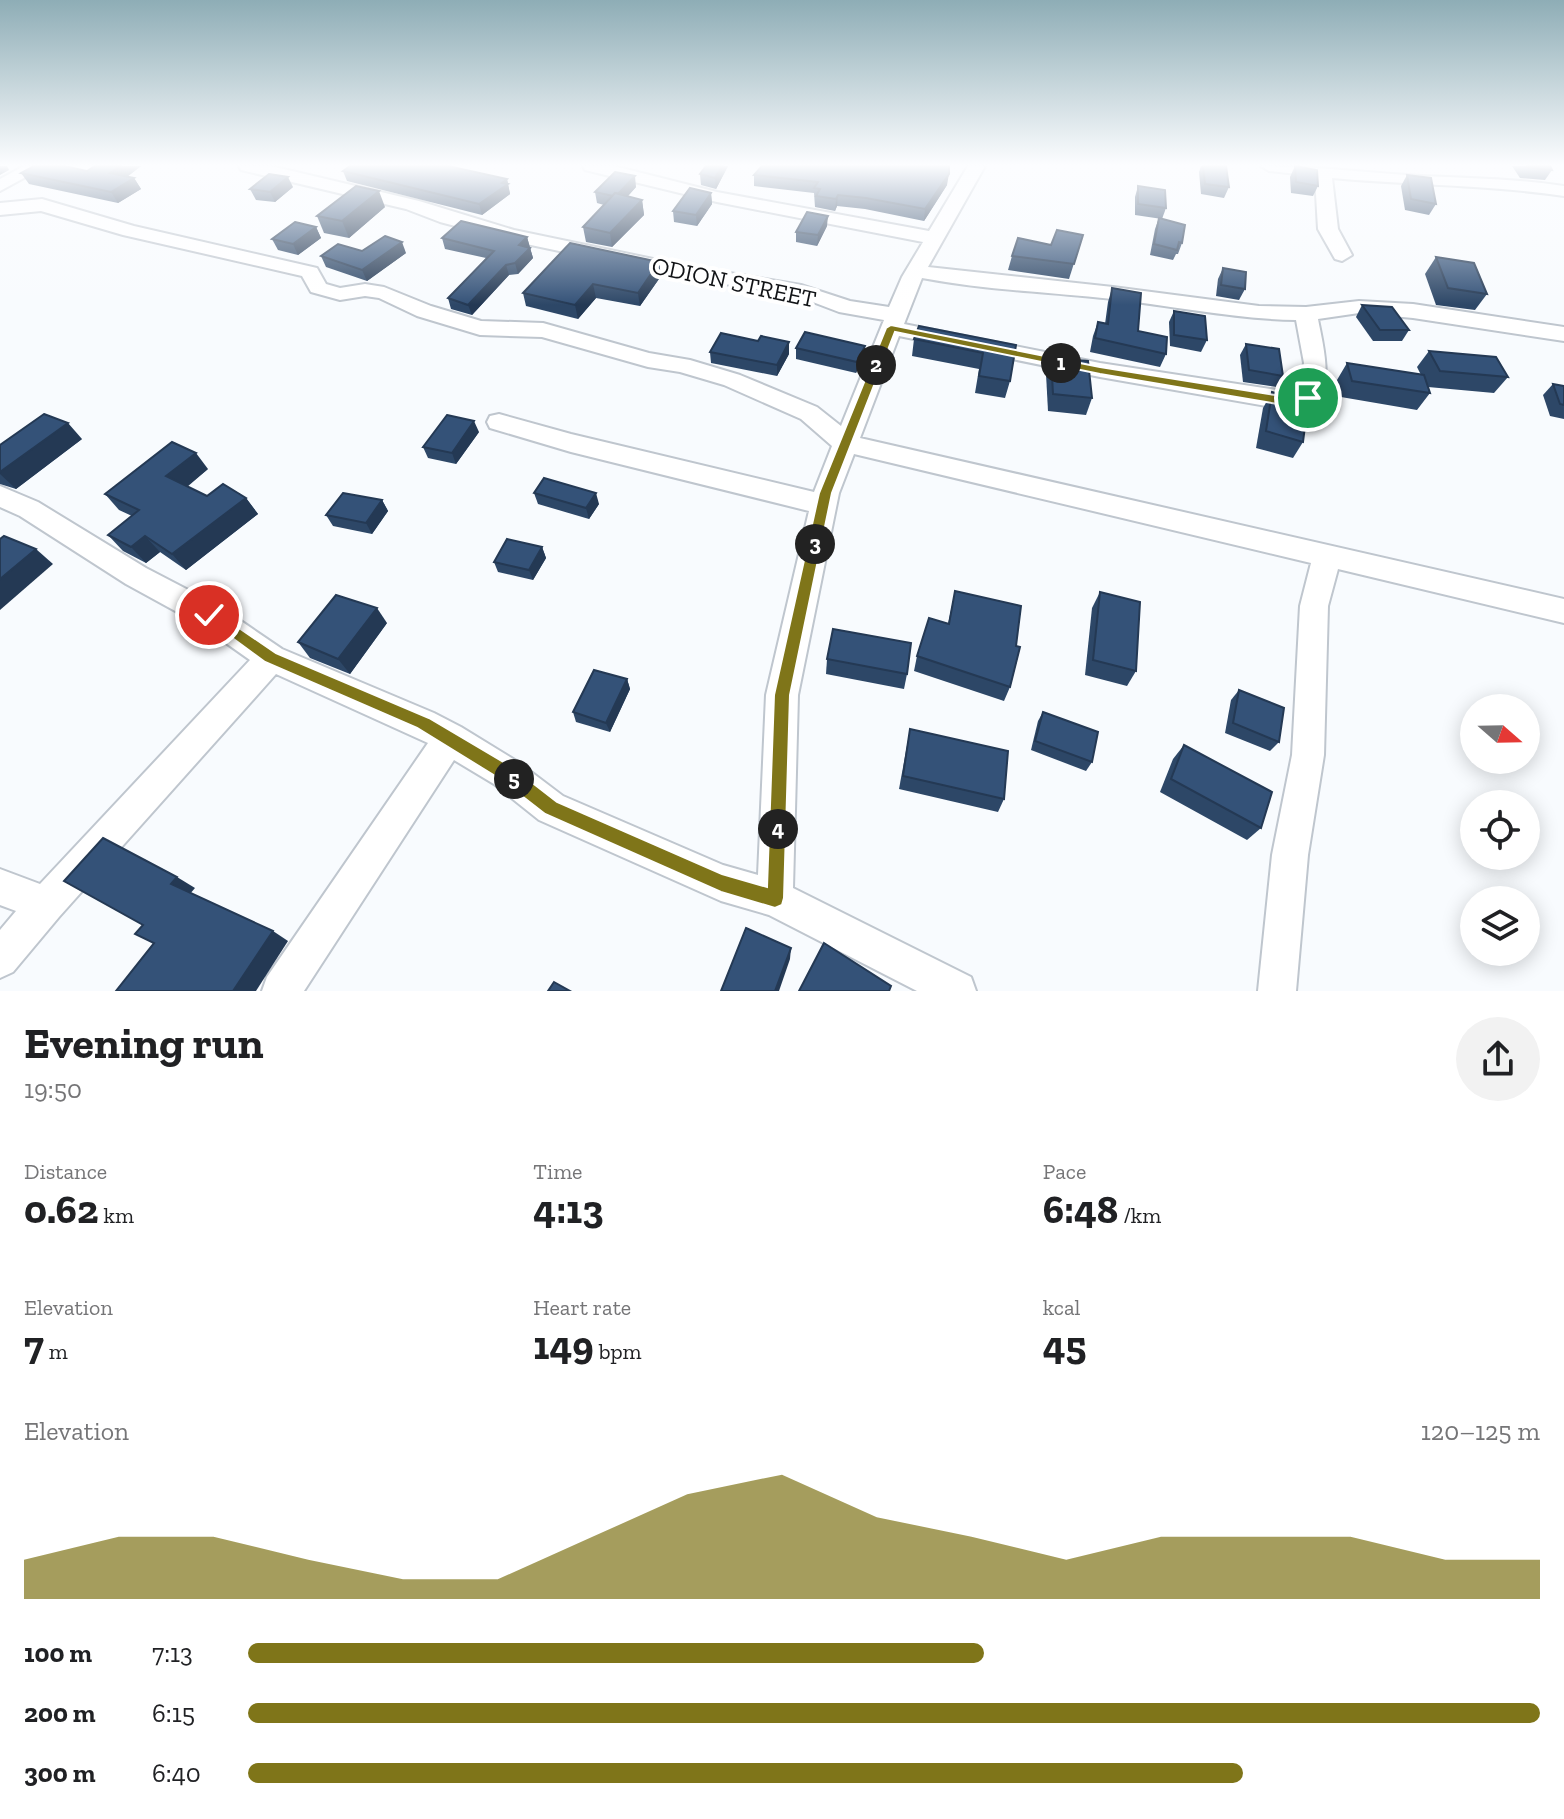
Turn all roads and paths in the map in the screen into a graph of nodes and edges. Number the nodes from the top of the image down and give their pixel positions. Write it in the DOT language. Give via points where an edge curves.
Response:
graph roads {
  1 [pos="67,212"];
  2 [pos="432,212"];
  3 [pos="798,212"];
  4 [pos="948,212"];
  5 [pos="1327,212"];
  6 [pos="935,238"];
  7 [pos="1342,255"];
  8 [pos="915,271"];
  9 [pos="1306,314"];
  10 [pos="894,322"];
  11 [pos="1564,334"];
  12 [pos="860,407"];
  13 [pos="809,413"];
  14 [pos="499,422"];
  15 [pos="845,443"];
  16 [pos="0,496"];
  17 [pos="823,504"];
  18 [pos="1327,556"];
  19 [pos="1564,611"];
  20 [pos="271,658"];
  21 [pos="450,738"];
  22 [pos="0,887"];
  23 [pos="775,898"];
  24 [pos="46,904"];
  25 [pos="0,959"];
  26 [pos="281,991"];
  27 [pos="957,991"];
  28 [pos="1277,991"];
  1 -- 13 [label="street" via="301,268 328,292 384,293 480,328 543,330 682,365"];
  2 -- 10 [label="street, ODION STREET" via="512,235 801,291"];
  3 -- 6 [label="street"];
  4 -- 6 [label="street"];
  5 -- 7 [label="street" via="1328,229"];
  6 -- 8 [label="street"];
  8 -- 9 [label="street" via="1259,313"];
  8 -- 10 [label="street"];
  9 -- 10 [label="street, ODION STREET" via="1315,363 1308,398 1295,403 1100,370"];
  9 -- 11 [label="street" via="1359,307 1399,310"];
  10 -- 12 [label="street"];
  12 -- 13 [label="street"];
  12 -- 15 [label="street"];
  13 -- 15 [label="street"];
  14 -- 17 [label="street"];
  15 -- 17 [label="street"];
  15 -- 18 [label="street"];
  16 -- 20 [label="street" via="209,615"];
  17 -- 23 [label="street" via="782,695"];
  18 -- 19 [label="street"];
  18 -- 28 [label="street" via="1314,606 1308,755 1290,855"];
  20 -- 21 [label="street"];
  20 -- 24 [label="street"];
  21 -- 23 [label="street" via="551,808 721,883"];
  21 -- 26 [label="street"];
  22 -- 24 [label="street"];
  23 -- 27 [label="street"];
  24 -- 25 [label="street"];
}
